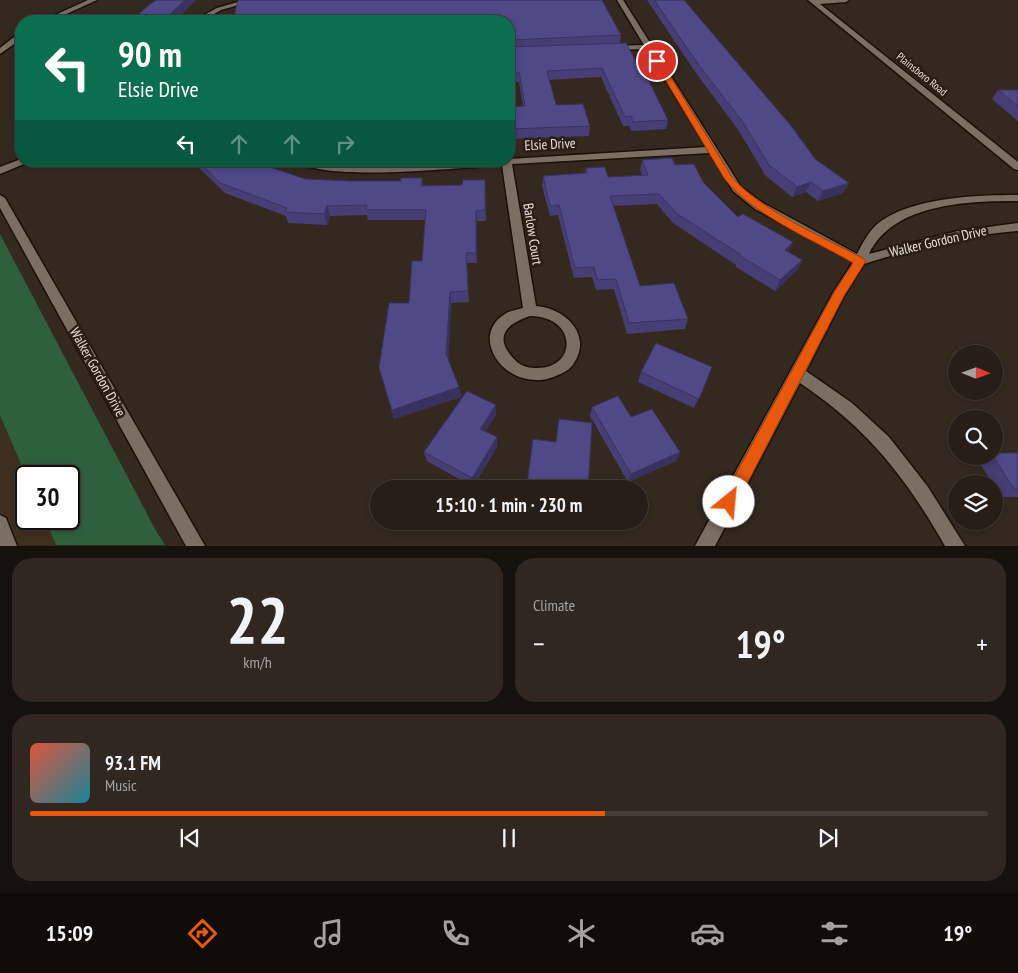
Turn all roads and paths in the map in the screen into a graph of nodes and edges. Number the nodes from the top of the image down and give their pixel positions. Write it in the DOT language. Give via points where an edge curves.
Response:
graph roads {
  1 [pos="94,0"];
  2 [pos="253,0"];
  3 [pos="620,0"];
  4 [pos="846,0"];
  5 [pos="813,1"];
  6 [pos="60,15"];
  7 [pos="208,15"];
  8 [pos="15,41"];
  9 [pos="648,46"];
  10 [pos="598,49"];
  11 [pos="0,52"];
  12 [pos="711,150"];
  13 [pos="515,162"];
  14 [pos="15,165"];
  15 [pos="322,167"];
  16 [pos="411,167"];
  17 [pos="508,167"];
  18 [pos="1018,167"];
  19 [pos="0,171"];
  20 [pos="0,198"];
  21 [pos="1018,198"];
  22 [pos="1018,226"];
  23 [pos="860,261"];
  24 [pos="530,311"];
  25 [pos="797,374"];
  26 [pos="0,524"];
  27 [pos="8,546"];
  28 [pos="196,546"];
  29 [pos="704,546"];
  30 [pos="956,546"];
  1 -- 6 [label="street"];
  2 -- 7 [label="street"];
  3 -- 9 [label="street"];
  4 -- 5 [label="street"];
  5 -- 18 [label="street, Plainsboro Road"];
  8 -- 11 [label="street"];
  9 -- 10 [label="street"];
  9 -- 12 [label="street"];
  12 -- 13 [label="street, Elsie Drive"];
  12 -- 23 [label="street" via="732,184 752,201"];
  14 -- 19 [label="street"];
  15 -- 16 [label="street, Elsie Drive" via="354,170"];
  17 -- 24 [label="street, Barlow Court"];
  20 -- 28 [label="street, Walker Gordon Drive"];
  21 -- 23 [label="street, Walker Gordon Drive" via="942,204 904,214 883,225 868,243"];
  22 -- 23 [label="street, Walker Gordon Drive" via="960,234"];
  23 -- 25 [label="street, Walker Gordon Drive"];
  24 -- 24 [label="street" via="510,317 501,326 496,338 497,350 510,366 524,372 540,374 555,370 571,356 572,332 552,314"];
  25 -- 29 [label="street, Walker Gordon Drive"];
  25 -- 30 [label="street" via="853,413 886,446 939,517"];
  26 -- 27 [label="street"];
}
